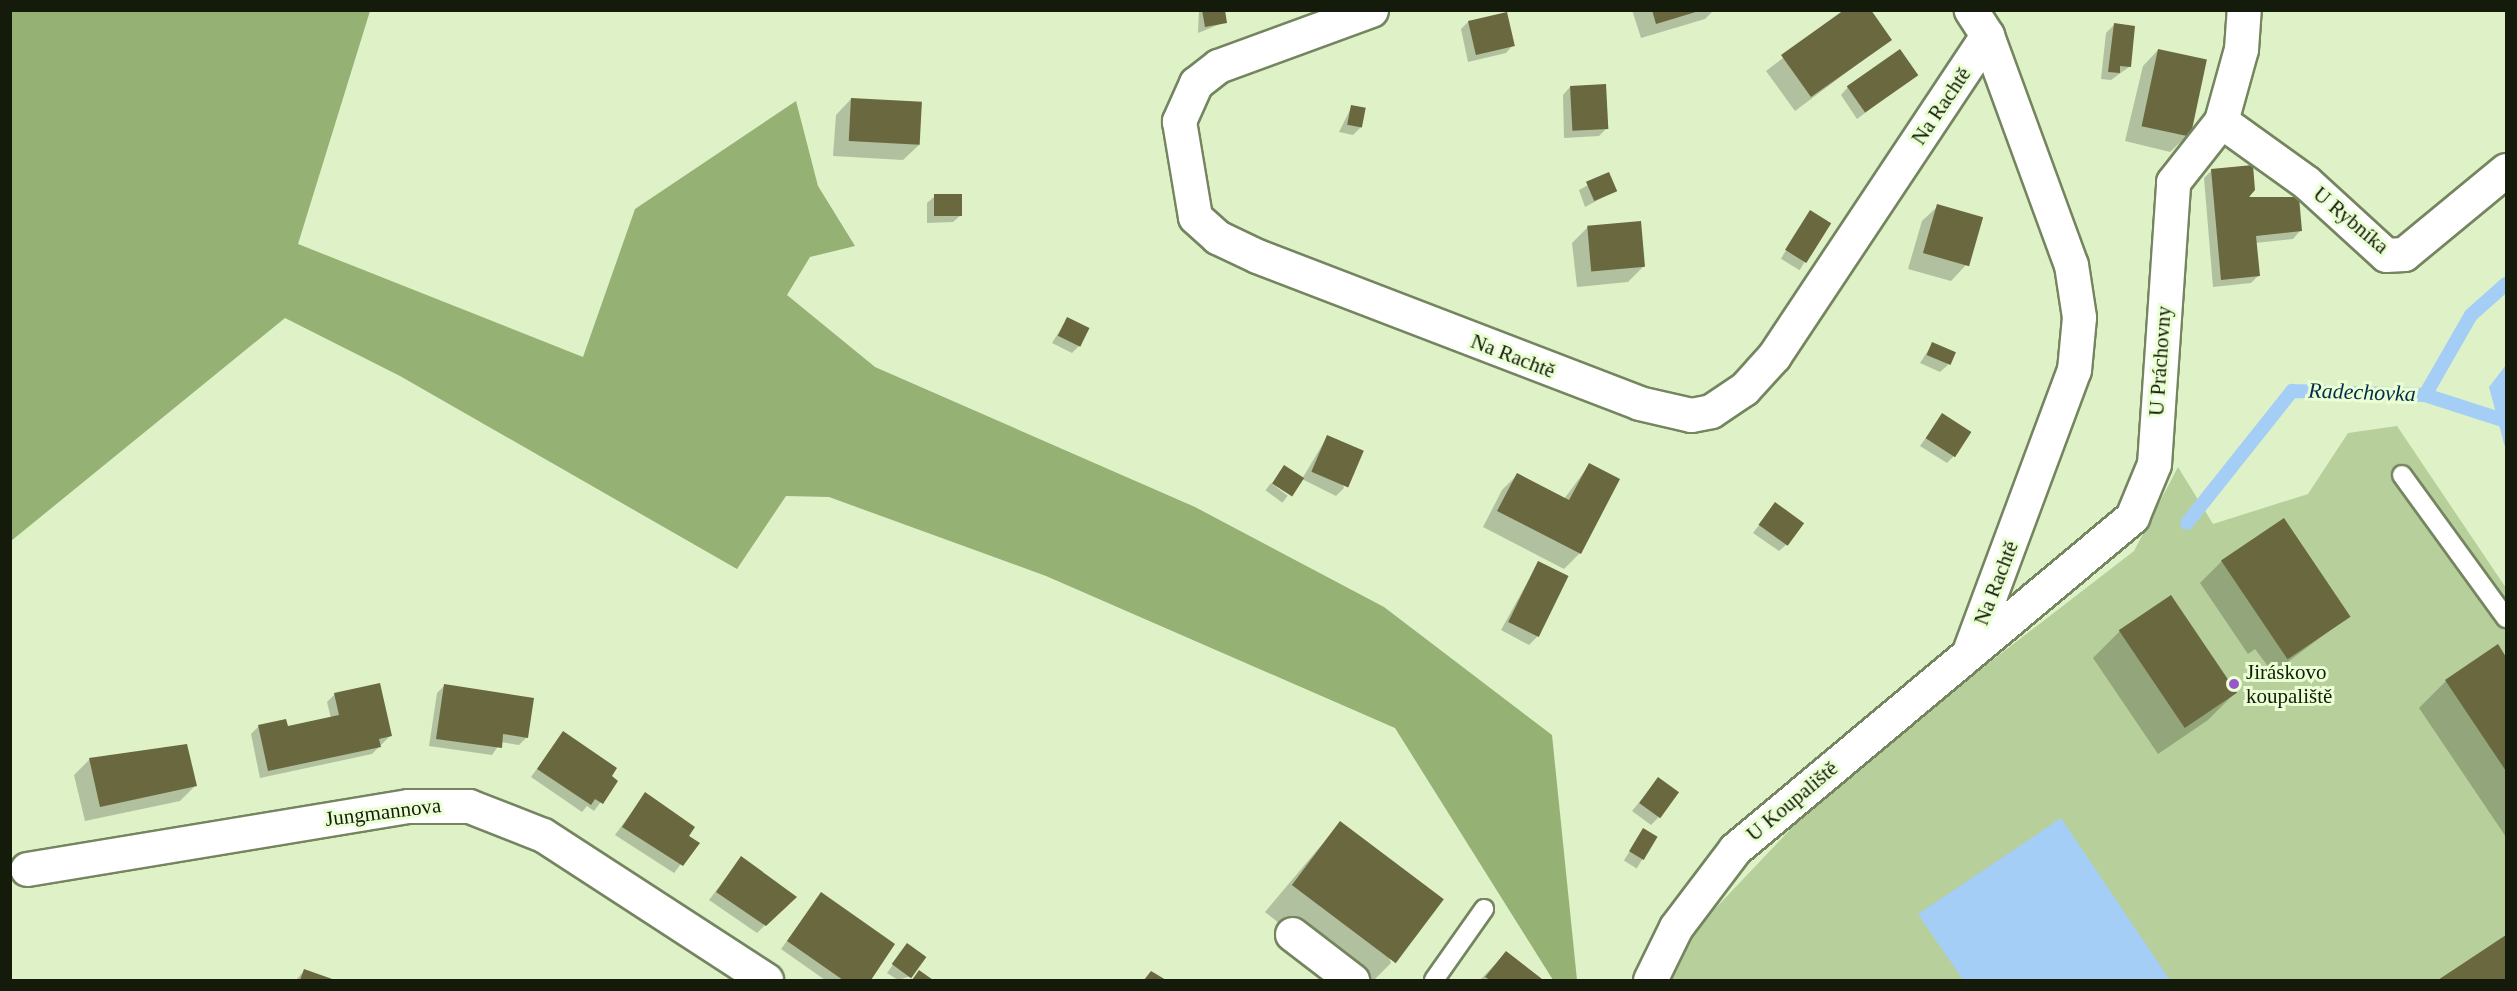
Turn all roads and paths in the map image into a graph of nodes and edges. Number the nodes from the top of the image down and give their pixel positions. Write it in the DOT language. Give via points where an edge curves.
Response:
graph roads {
  1 [pos="1371,10"];
  2 [pos="2244,10"];
  3 [pos="1979,23"];
  4 [pos="2221,121"];
  5 [pos="2506,170"];
  6 [pos="2402,475"];
  7 [pos="2506,618"];
  8 [pos="1970,651"];
  9 [pos="19,871"];
  10 [pos="1484,909"];
  11 [pos="1292,934"];
  12 [pos="766,981"];
  13 [pos="1352,981"];
  14 [pos="1434,981"];
  15 [pos="1650,981"];
  1 -- 3 [label="street, Na Rachtě" via="1218,66 1196,83 1179,121 1195,217 1217,237 1257,256 1628,399 1691,415 1711,411 1744,389 1774,356"];
  2 -- 4 [label="street, U Práchovny" via="2241,49"];
  3 -- 8 [label="street, Na Rachtě" via="2071,265 2079,316 2074,370"];
  4 -- 5 [label="street, U Rybníka" via="2306,182 2386,255 2404,254"];
  4 -- 8 [label="street, U Práchovny" via="2173,182 2154,464 2132,517"];
  6 -- 7 [label="lane"];
  8 -- 15 [label="street, U Koupaliště" via="1735,849 1676,927"];
  9 -- 12 [label="street, Jungmannova" via="408,806 469,806 543,835"];
  10 -- 14 [label="lane"];
  11 -- 13 [label="street"];
}
